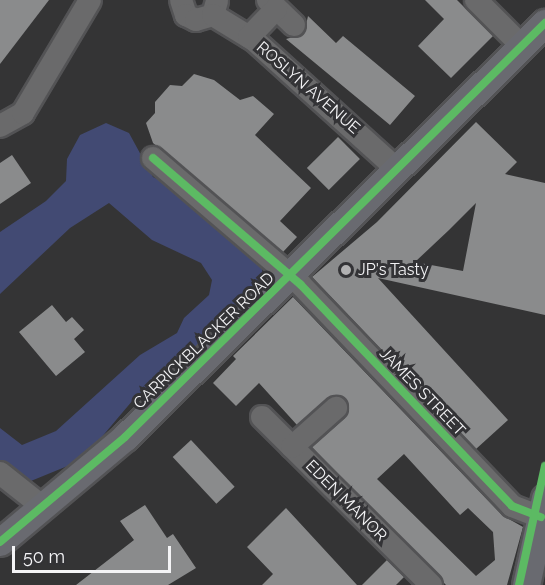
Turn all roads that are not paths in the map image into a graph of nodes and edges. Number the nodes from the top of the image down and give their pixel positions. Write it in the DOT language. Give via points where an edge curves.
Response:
graph roads {
  1 [pos="90,0"];
  2 [pos="181,0"];
  3 [pos="476,0"];
  4 [pos="272,4"];
  5 [pos="215,7"];
  6 [pos="545,23"];
  7 [pos="294,25"];
  8 [pos="249,37"];
  9 [pos="522,46"];
  10 [pos="0,126"];
  11 [pos="153,158"];
  12 [pos="398,170"];
  13 [pos="290,276"];
  14 [pos="336,408"];
  15 [pos="262,417"];
  16 [pos="292,447"];
  17 [pos="0,473"];
  18 [pos="43,507"];
  19 [pos="543,508"];
  20 [pos="0,542"];
  21 [pos="430,585"];
  22 [pos="526,585"];
  1 -- 10 [label="street" via="23,113"];
  2 -- 5 [label="street" via="191,18 202,20"];
  3 -- 9 [label="street"];
  4 -- 7 [label="street"];
  4 -- 8 [label="street"];
  5 -- 8 [label="street, ROSLYN AVENUE"];
  6 -- 9 [label="main road, CARRICKBLACKER ROAD"];
  8 -- 12 [label="street, ROSLYN AVENUE"];
  9 -- 12 [label="main road, CARRICKBLACKER ROAD"];
  11 -- 13 [label="street, JAMES STREET"];
  12 -- 13 [label="main road, CARRICKBLACKER ROAD"];
  13 -- 18 [label="main road, CARRICKBLACKER ROAD" via="125,437"];
  13 -- 19 [label="street, JAMES STREET" via="512,506"];
  14 -- 16 [label="street"];
  15 -- 16 [label="street, EDEN MANOR"];
  16 -- 21 [label="street, EDEN MANOR"];
  17 -- 18 [label="street"];
  18 -- 20 [label="main road, CARRICKBLACKER ROAD"];
  19 -- 22 [label="main road"];
}
